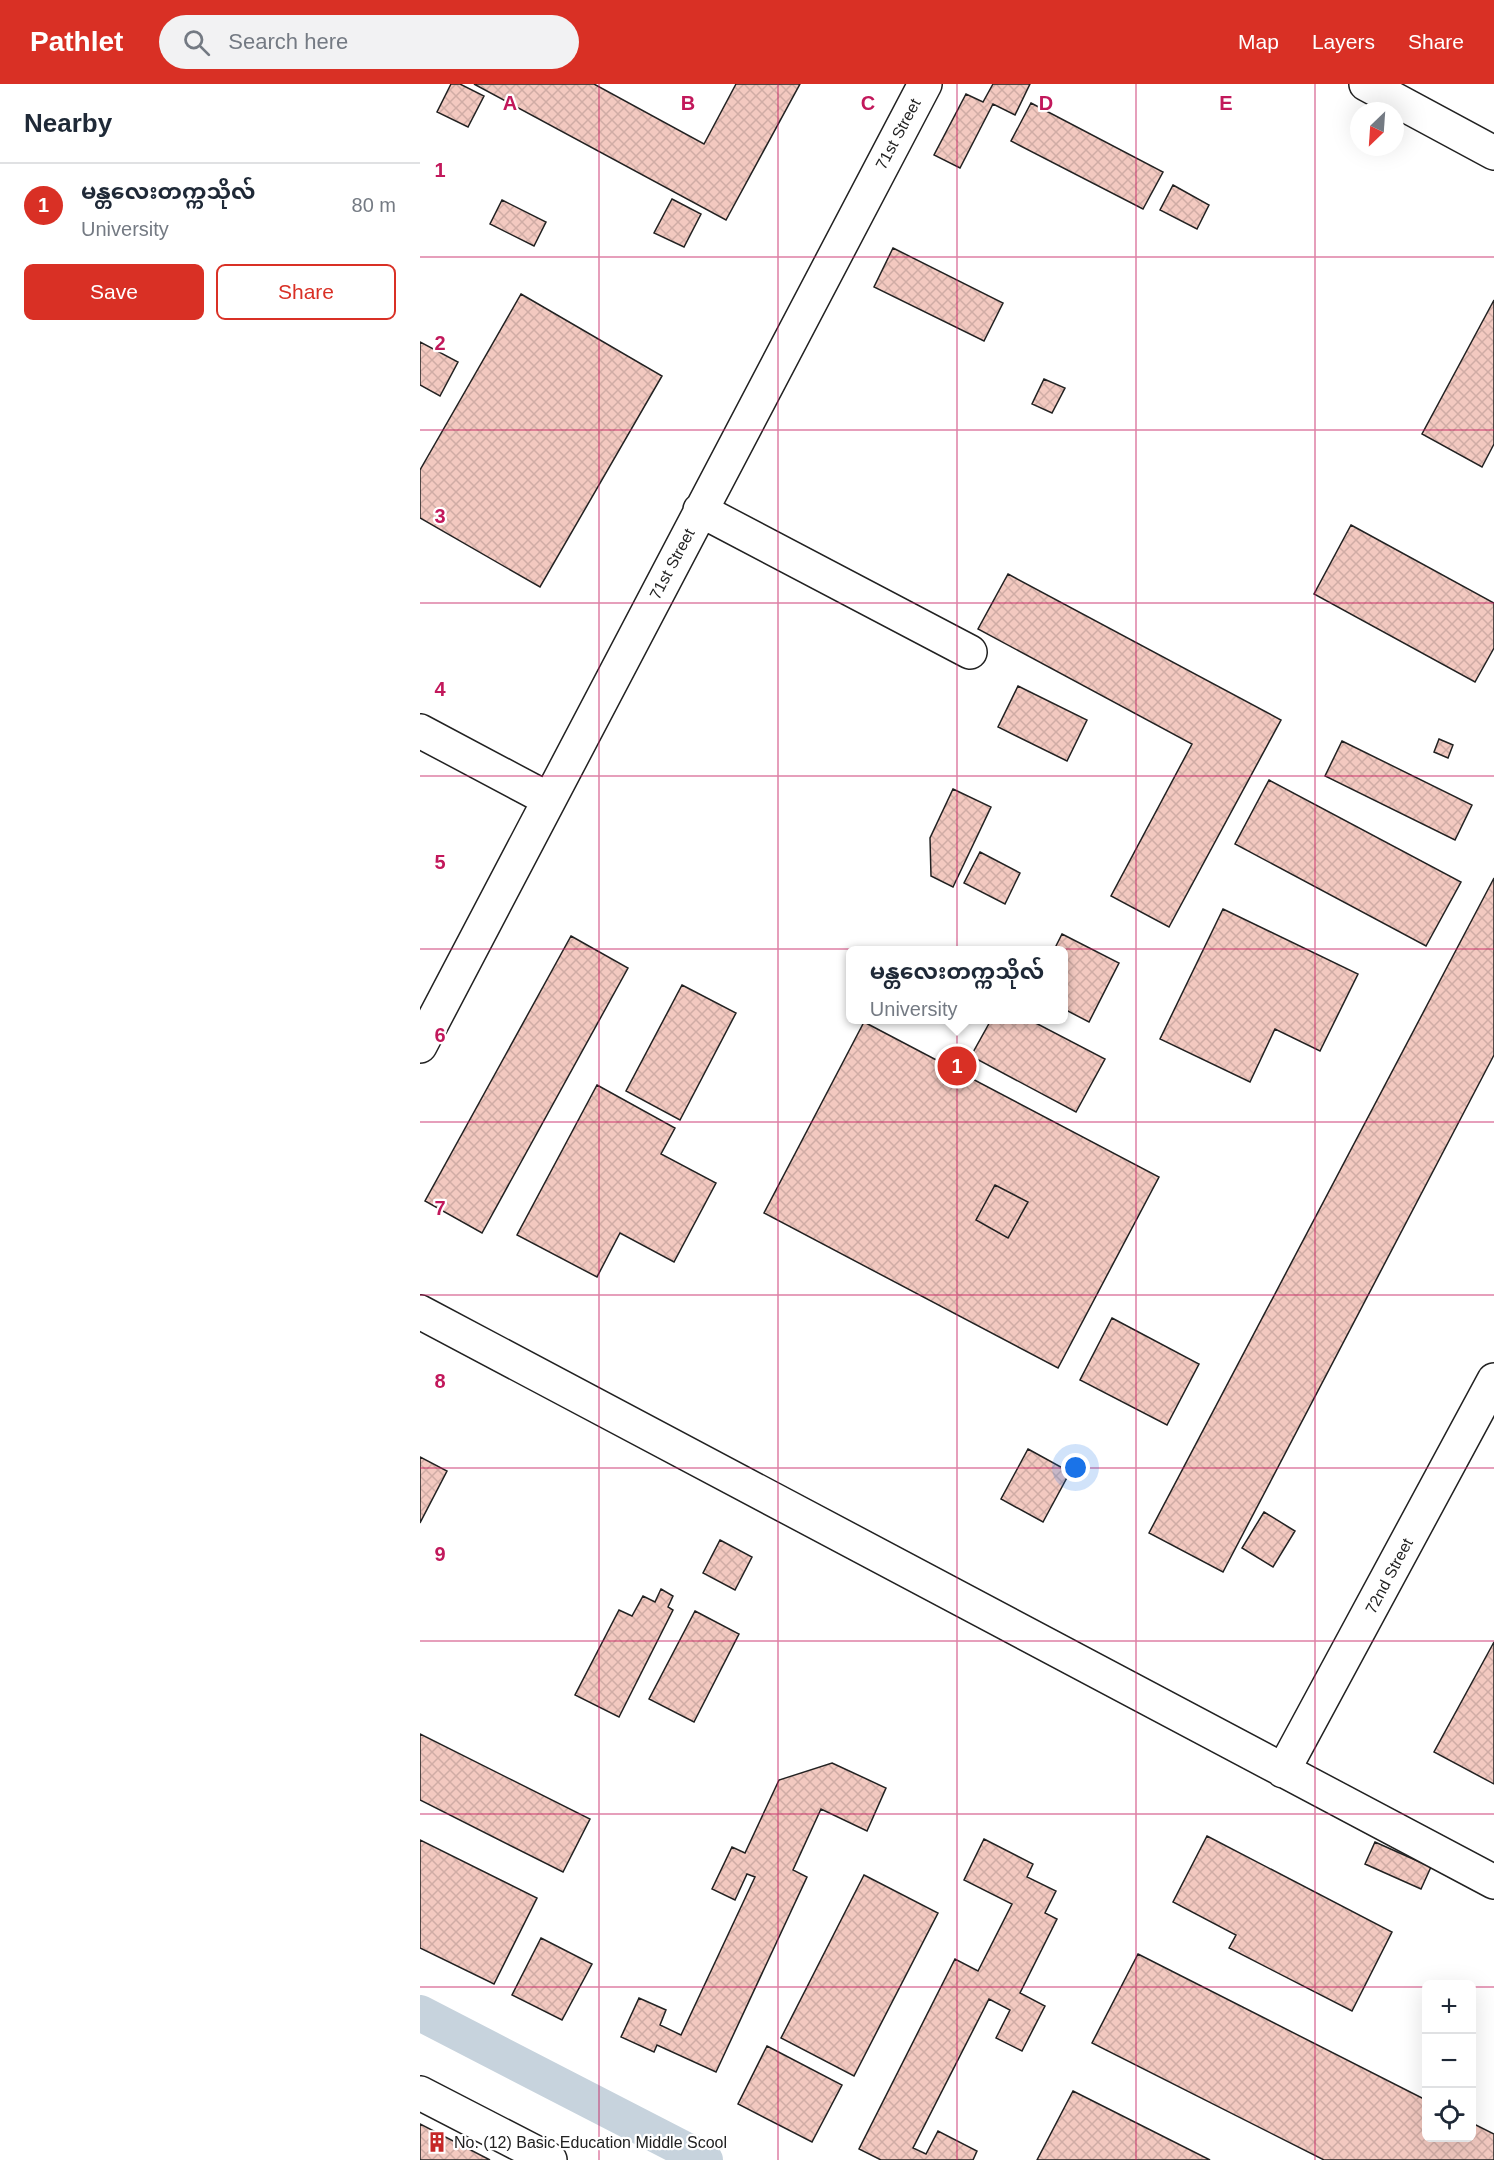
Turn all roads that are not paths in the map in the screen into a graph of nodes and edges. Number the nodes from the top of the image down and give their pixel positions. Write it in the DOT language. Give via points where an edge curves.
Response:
graph roads {
  1 [pos="925,84"];
  2 [pos="1366,84"];
  3 [pos="1494,153"];
  4 [pos="700,510"];
  5 [pos="970,652"];
  6 [pos="420,731"];
  7 [pos="548,799"];
  8 [pos="420,1046"];
  9 [pos="420,1312"];
  10 [pos="1494,1380"];
  11 [pos="1283,1771"];
  12 [pos="1494,1882"];
  13 [pos="420,2093"];
  14 [pos="550,2160"];
  1 -- 4 [label="main road, 71st Street"];
  2 -- 3 [label="main road"];
  4 -- 5 [label="main road"];
  4 -- 7 [label="main road, 71st Street"];
  6 -- 7 [label="main road"];
  7 -- 8 [label="main road, 71st Street"];
  9 -- 11 [label="main road"];
  10 -- 11 [label="main road, 72nd Street"];
  11 -- 12 [label="main road"];
  13 -- 14 [label="main road"];
}
